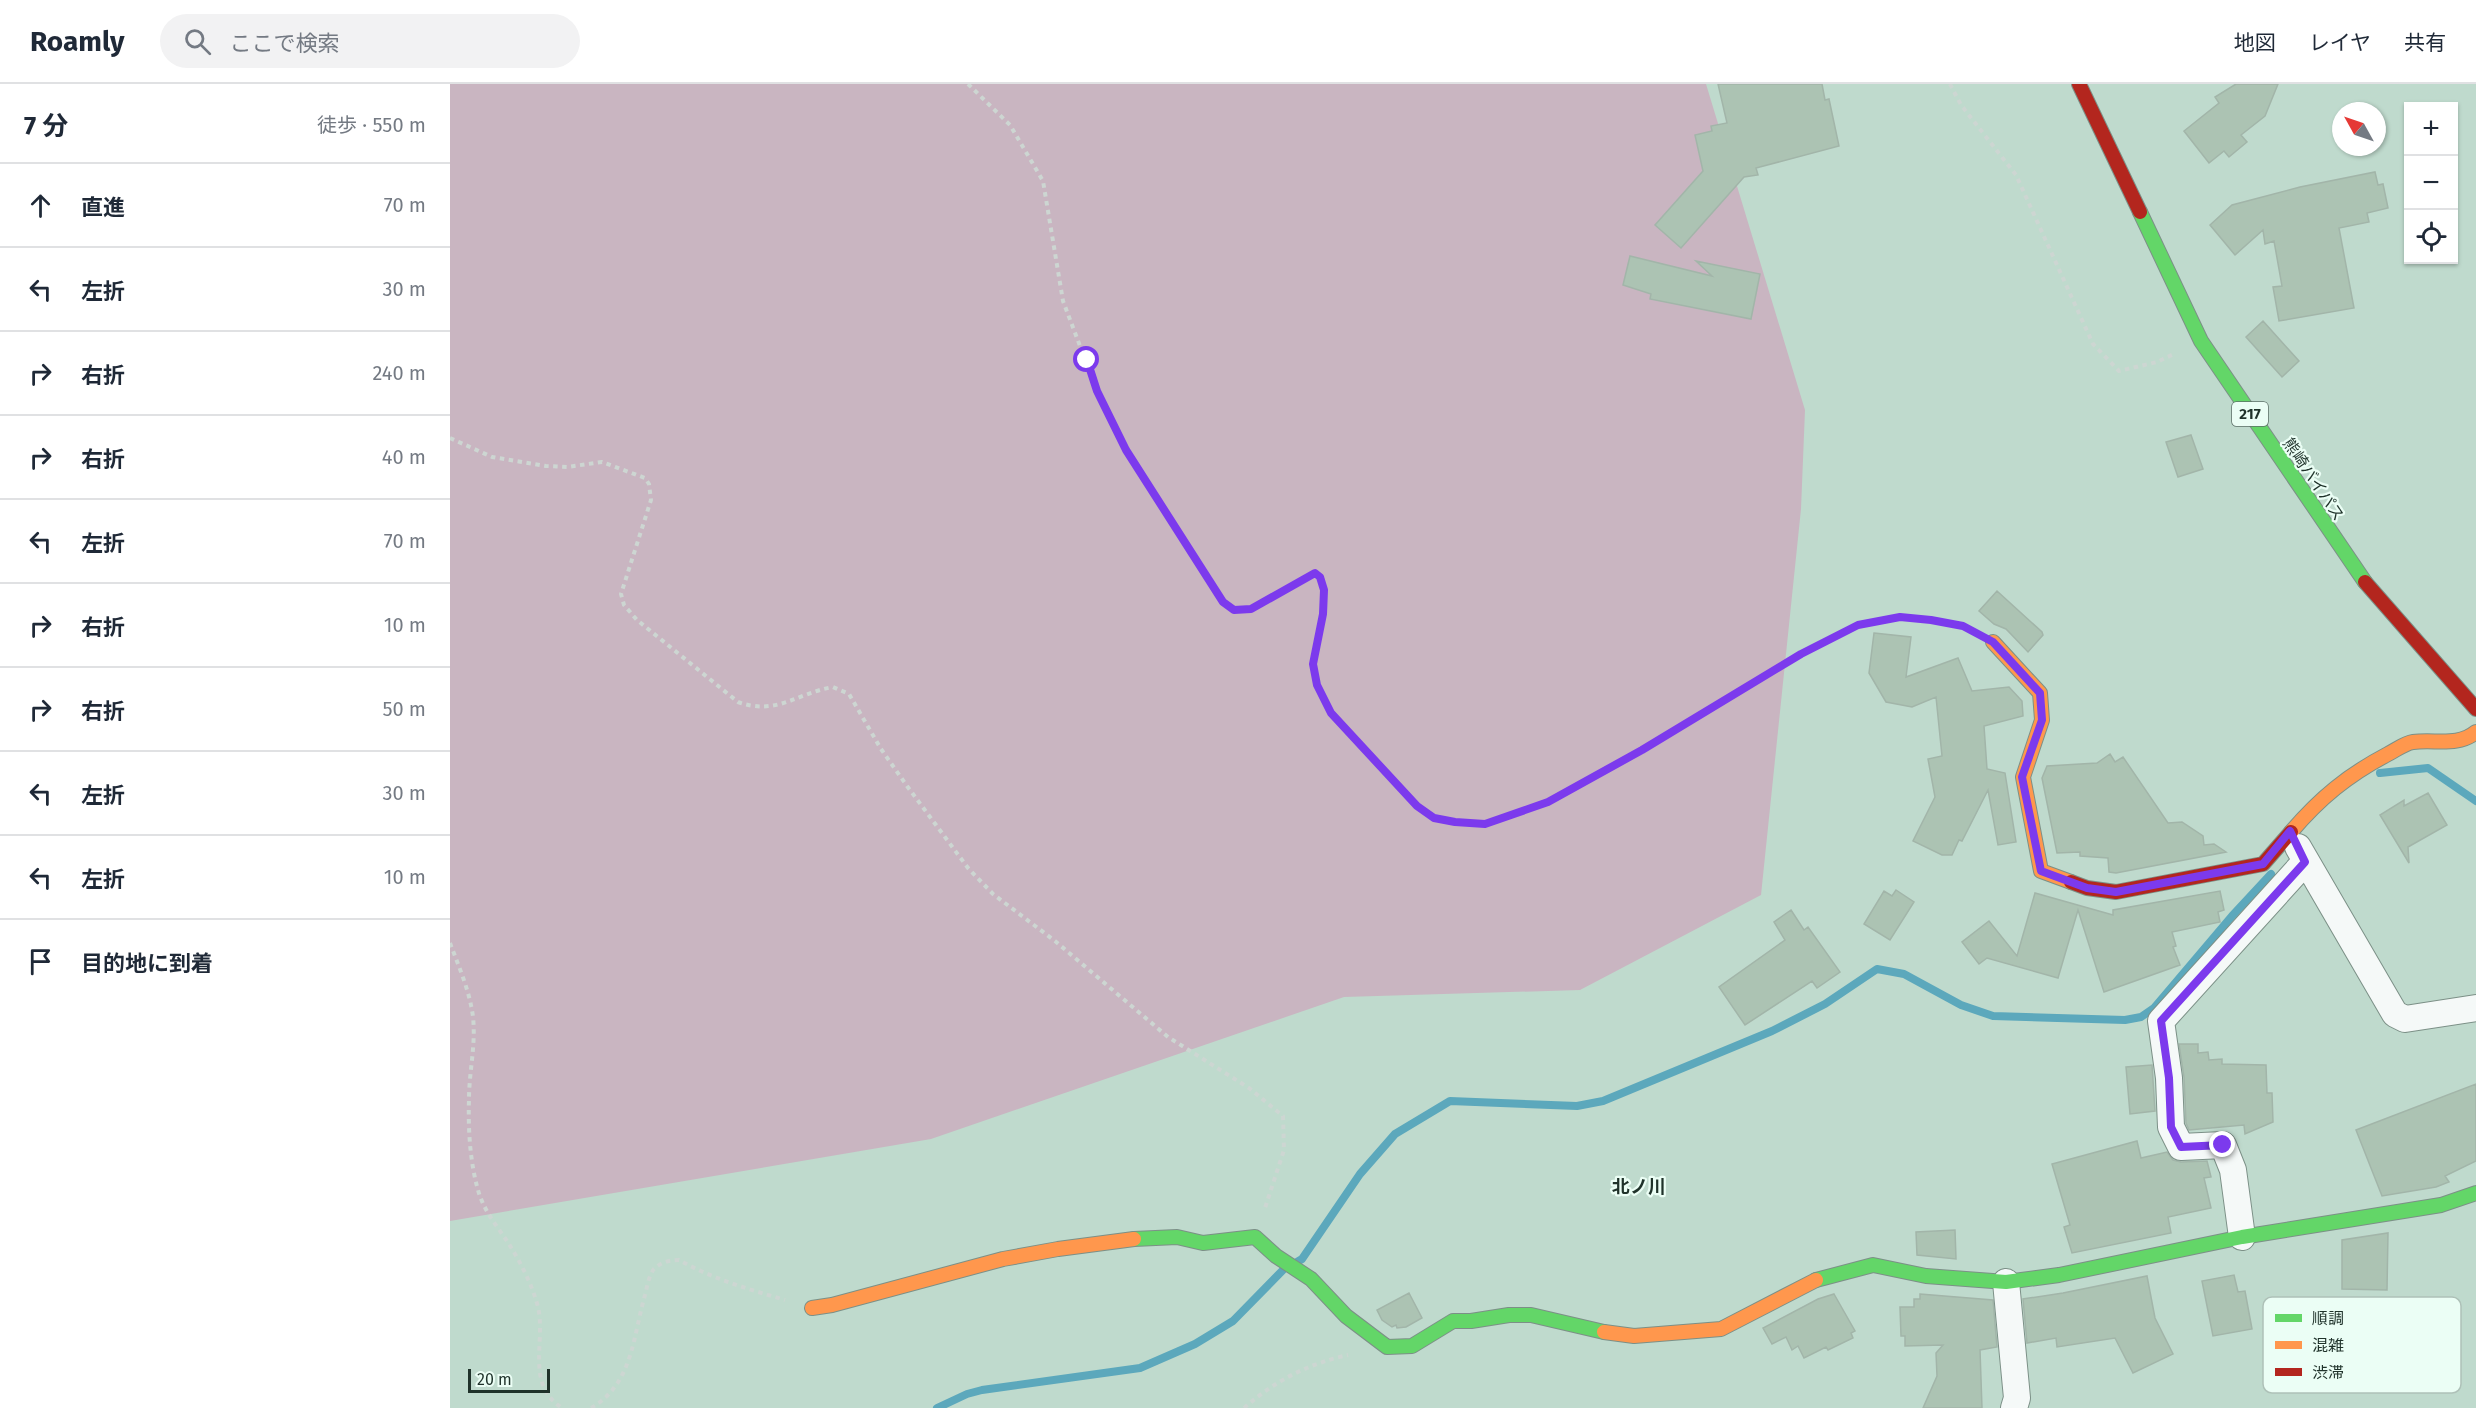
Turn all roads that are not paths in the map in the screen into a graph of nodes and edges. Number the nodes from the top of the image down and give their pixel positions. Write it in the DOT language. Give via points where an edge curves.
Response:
graph roads {
  1 [pos="2079,84"];
  2 [pos="1993,642"];
  3 [pos="2476,709"];
  4 [pos="2476,732"];
  5 [pos="2290,831"];
  6 [pos="2305,862"];
  7 [pos="2476,1008"];
  8 [pos="2476,1193"];
  9 [pos="2242,1237"];
  10 [pos="2006,1282"];
  11 [pos="812,1308"];
  12 [pos="2014,1408"];
  1 -- 3 [label="main road, 熊崎バイパス / 217" via="2201,341 2360,576"];
  2 -- 5 [label="main road" via="2040,693 2042,720 2022,777 2041,871 2087,888 2116,892 2263,864"];
  4 -- 5 [label="main road" via="2466,740 2411,742 2376,760 2337,785"];
  5 -- 6 [label="street"];
  6 -- 7 [label="street" via="2395,1014 2405,1019"];
  6 -- 9 [label="street" via="2161,1021 2171,1127 2181,1147 2223,1145 2233,1170"];
  8 -- 9 [label="main road" via="2441,1204"];
  9 -- 10 [label="main road" via="2059,1275"];
  10 -- 11 [label="main road" via="1926,1276 1873,1265 1811,1281 1721,1329 1634,1336 1531,1315 1509,1315 1453,1321 1412,1346 1387,1347 1346,1316 1307,1276 1255,1237 1203,1243 1177,1237 1058,1248"];
  10 -- 12 [label="street" via="2017,1398"];
}
